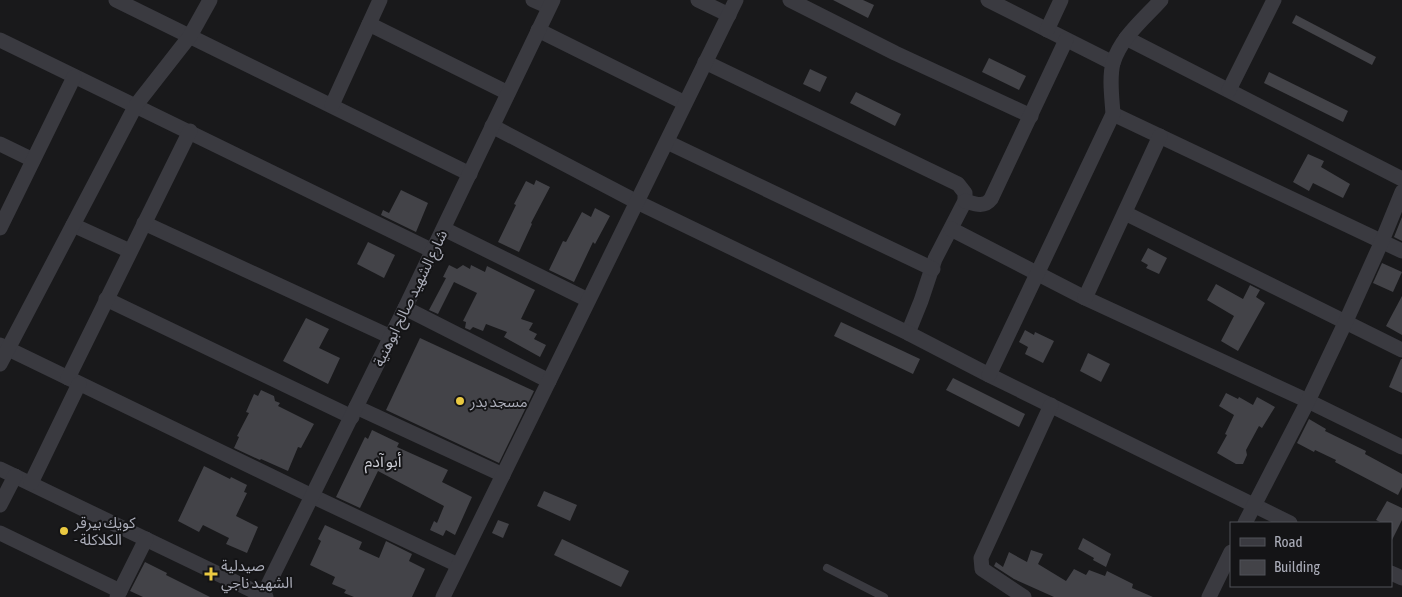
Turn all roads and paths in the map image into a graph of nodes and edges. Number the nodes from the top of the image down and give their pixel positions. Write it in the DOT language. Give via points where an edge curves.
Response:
graph roads {
  1 [pos="116,0"];
  2 [pos="210,0"];
  3 [pos="380,0"];
  4 [pos="534,0"];
  5 [pos="698,0"];
  6 [pos="736,0"];
  7 [pos="790,0"];
  8 [pos="988,0"];
  9 [pos="1061,0"];
  10 [pos="1161,0"];
  11 [pos="1274,0"];
  12 [pos="136,4"];
  13 [pos="551,4"];
  14 [pos="729,15"];
  15 [pos="369,24"];
  16 [pos="538,30"];
  17 [pos="1047,30"];
  18 [pos="190,36"];
  19 [pos="1126,38"];
  20 [pos="0,40"];
  21 [pos="1066,40"];
  22 [pos="705,62"];
  23 [pos="1113,63"];
  24 [pos="74,77"];
  25 [pos="1229,90"];
  26 [pos="508,93"];
  27 [pos="686,103"];
  28 [pos="136,105"];
  29 [pos="332,105"];
  30 [pos="1113,114"];
  31 [pos="1031,116"];
  32 [pos="492,126"];
  33 [pos="190,132"];
  34 [pos="1160,136"];
  35 [pos="666,142"];
  36 [pos="0,144"];
  37 [pos="33,160"];
  38 [pos="470,174"];
  39 [pos="1402,180"];
  40 [pos="1402,192"];
  41 [pos="965,201"];
  42 [pos="637,202"];
  43 [pos="1125,212"];
  44 [pos="144,223"];
  45 [pos="73,225"];
  46 [pos="0,228"];
  47 [pos="444,228"];
  48 [pos="951,229"];
  49 [pos="1382,242"];
  50 [pos="130,251"];
  51 [pos="433,251"];
  52 [pos="1402,251"];
  53 [pos="933,269"];
  54 [pos="1036,274"];
  55 [pos="1085,298"];
  56 [pos="106,300"];
  57 [pos="588,300"];
  58 [pos="405,308"];
  59 [pos="1346,321"];
  60 [pos="908,333"];
  61 [pos="391,337"];
  62 [pos="4,347"];
  63 [pos="1402,350"];
  64 [pos="0,364"];
  65 [pos="989,374"];
  66 [pos="74,381"];
  67 [pos="549,381"];
  68 [pos="1308,401"];
  69 [pos="1051,405"];
  70 [pos="354,412"];
  71 [pos="1402,447"];
  72 [pos="0,468"];
  73 [pos="502,475"];
  74 [pos="15,476"];
  75 [pos="30,483"];
  76 [pos="312,496"];
  77 [pos="0,505"];
  78 [pos="1253,505"];
  79 [pos="1244,522"];
  80 [pos="1288,522"];
  81 [pos="0,533"];
  82 [pos="146,539"];
  83 [pos="1230,554"];
  84 [pos="458,565"];
  85 [pos="828,568"];
  86 [pos="119,594"];
  87 [pos="265,596"];
  88 [pos="443,597"];
  89 [pos="884,597"];
  90 [pos="1024,597"];
  91 [pos="1209,597"];
  1 -- 12 [label="street"];
  2 -- 18 [label="street"];
  3 -- 15 [label="street"];
  4 -- 13 [label="street"];
  5 -- 14 [label="street"];
  6 -- 14 [label="street"];
  7 -- 31 [label="street"];
  8 -- 17 [label="street"];
  9 -- 17 [label="street"];
  10 -- 19 [label="street"];
  11 -- 25 [label="street"];
  12 -- 18 [label="street"];
  13 -- 16 [label="street, شارع الشهيد صالح ابوهنية"];
  14 -- 22 [label="street"];
  15 -- 26 [label="street"];
  15 -- 29 [label="street"];
  16 -- 26 [label="street, شارع الشهيد صالح ابوهنية"];
  16 -- 27 [label="street"];
  17 -- 21 [label="street"];
  18 -- 28 [label="street"];
  18 -- 29 [label="street"];
  19 -- 23 [label="street"];
  19 -- 25 [label="street"];
  20 -- 24 [label="street"];
  21 -- 23 [label="street"];
  21 -- 31 [label="street"];
  22 -- 27 [label="street"];
  22 -- 41 [label="street" via="958,184 965,193"];
  23 -- 30 [label="street"];
  24 -- 28 [label="street"];
  24 -- 37 [label="street"];
  25 -- 39 [label="street"];
  26 -- 32 [label="street, شارع الشهيد صالح ابوهنية"];
  27 -- 35 [label="street"];
  28 -- 33 [label="street"];
  28 -- 45 [label="street"];
  29 -- 38 [label="street"];
  30 -- 34 [label="street"];
  30 -- 54 [label="street"];
  31 -- 41 [label="street" via="988,203 978,205"];
  32 -- 38 [label="street, شارع الشهيد صالح ابوهنية"];
  32 -- 42 [label="street"];
  33 -- 44 [label="street"];
  33 -- 51 [label="street"];
  34 -- 43 [label="street"];
  34 -- 49 [label="street"];
  35 -- 42 [label="street"];
  35 -- 53 [label="street"];
  36 -- 37 [label="street"];
  37 -- 46 [label="street"];
  38 -- 47 [label="street, شارع الشهيد صالح ابوهنية"];
  40 -- 49 [label="street"];
  41 -- 48 [label="street"];
  42 -- 57 [label="street"];
  42 -- 60 [label="street"];
  43 -- 55 [label="street"];
  43 -- 59 [label="street"];
  44 -- 50 [label="street"];
  44 -- 61 [label="street"];
  45 -- 50 [label="street"];
  45 -- 62 [label="street"];
  47 -- 51 [label="street, شارع الشهيد صالح ابوهنية"];
  47 -- 57 [label="street"];
  48 -- 53 [label="street"];
  48 -- 54 [label="street"];
  49 -- 52 [label="street"];
  49 -- 59 [label="street"];
  50 -- 56 [label="street"];
  51 -- 58 [label="street, شارع الشهيد صالح ابوهنية"];
  53 -- 60 [label="street"];
  54 -- 55 [label="street"];
  54 -- 65 [label="street"];
  55 -- 68 [label="street"];
  56 -- 66 [label="street"];
  56 -- 70 [label="street"];
  57 -- 67 [label="street"];
  58 -- 61 [label="street, شارع الشهيد صالح ابوهنية"];
  58 -- 67 [label="street"];
  59 -- 63 [label="street"];
  59 -- 68 [label="street"];
  60 -- 65 [label="street"];
  61 -- 70 [label="street, شارع الشهيد صالح ابوهنية"];
  62 -- 64 [label="street"];
  62 -- 66 [label="street"];
  65 -- 69 [label="street"];
  66 -- 75 [label="street"];
  66 -- 76 [label="street"];
  67 -- 73 [label="street"];
  68 -- 71 [label="street"];
  68 -- 78 [label="street"];
  69 -- 78 [label="street"];
  69 -- 90 [label="street" via="981,558 982,569"];
  70 -- 73 [label="street"];
  70 -- 76 [label="street, شارع الشهيد صالح ابوهنية"];
  72 -- 74 [label="street"];
  73 -- 84 [label="street"];
  74 -- 75 [label="street"];
  74 -- 77 [label="street"];
  75 -- 82 [label="street"];
  76 -- 84 [label="street"];
  76 -- 87 [label="street, شارع الشهيد صالح ابوهنية"];
  78 -- 79 [label="street"];
  78 -- 80 [label="street"];
  81 -- 86 [label="street"];
  82 -- 86 [label="street"];
  82 -- 87 [label="street"];
  83 -- 91 [label="street"];
  84 -- 88 [label="street"];
  85 -- 89 [label="lane"];
}
